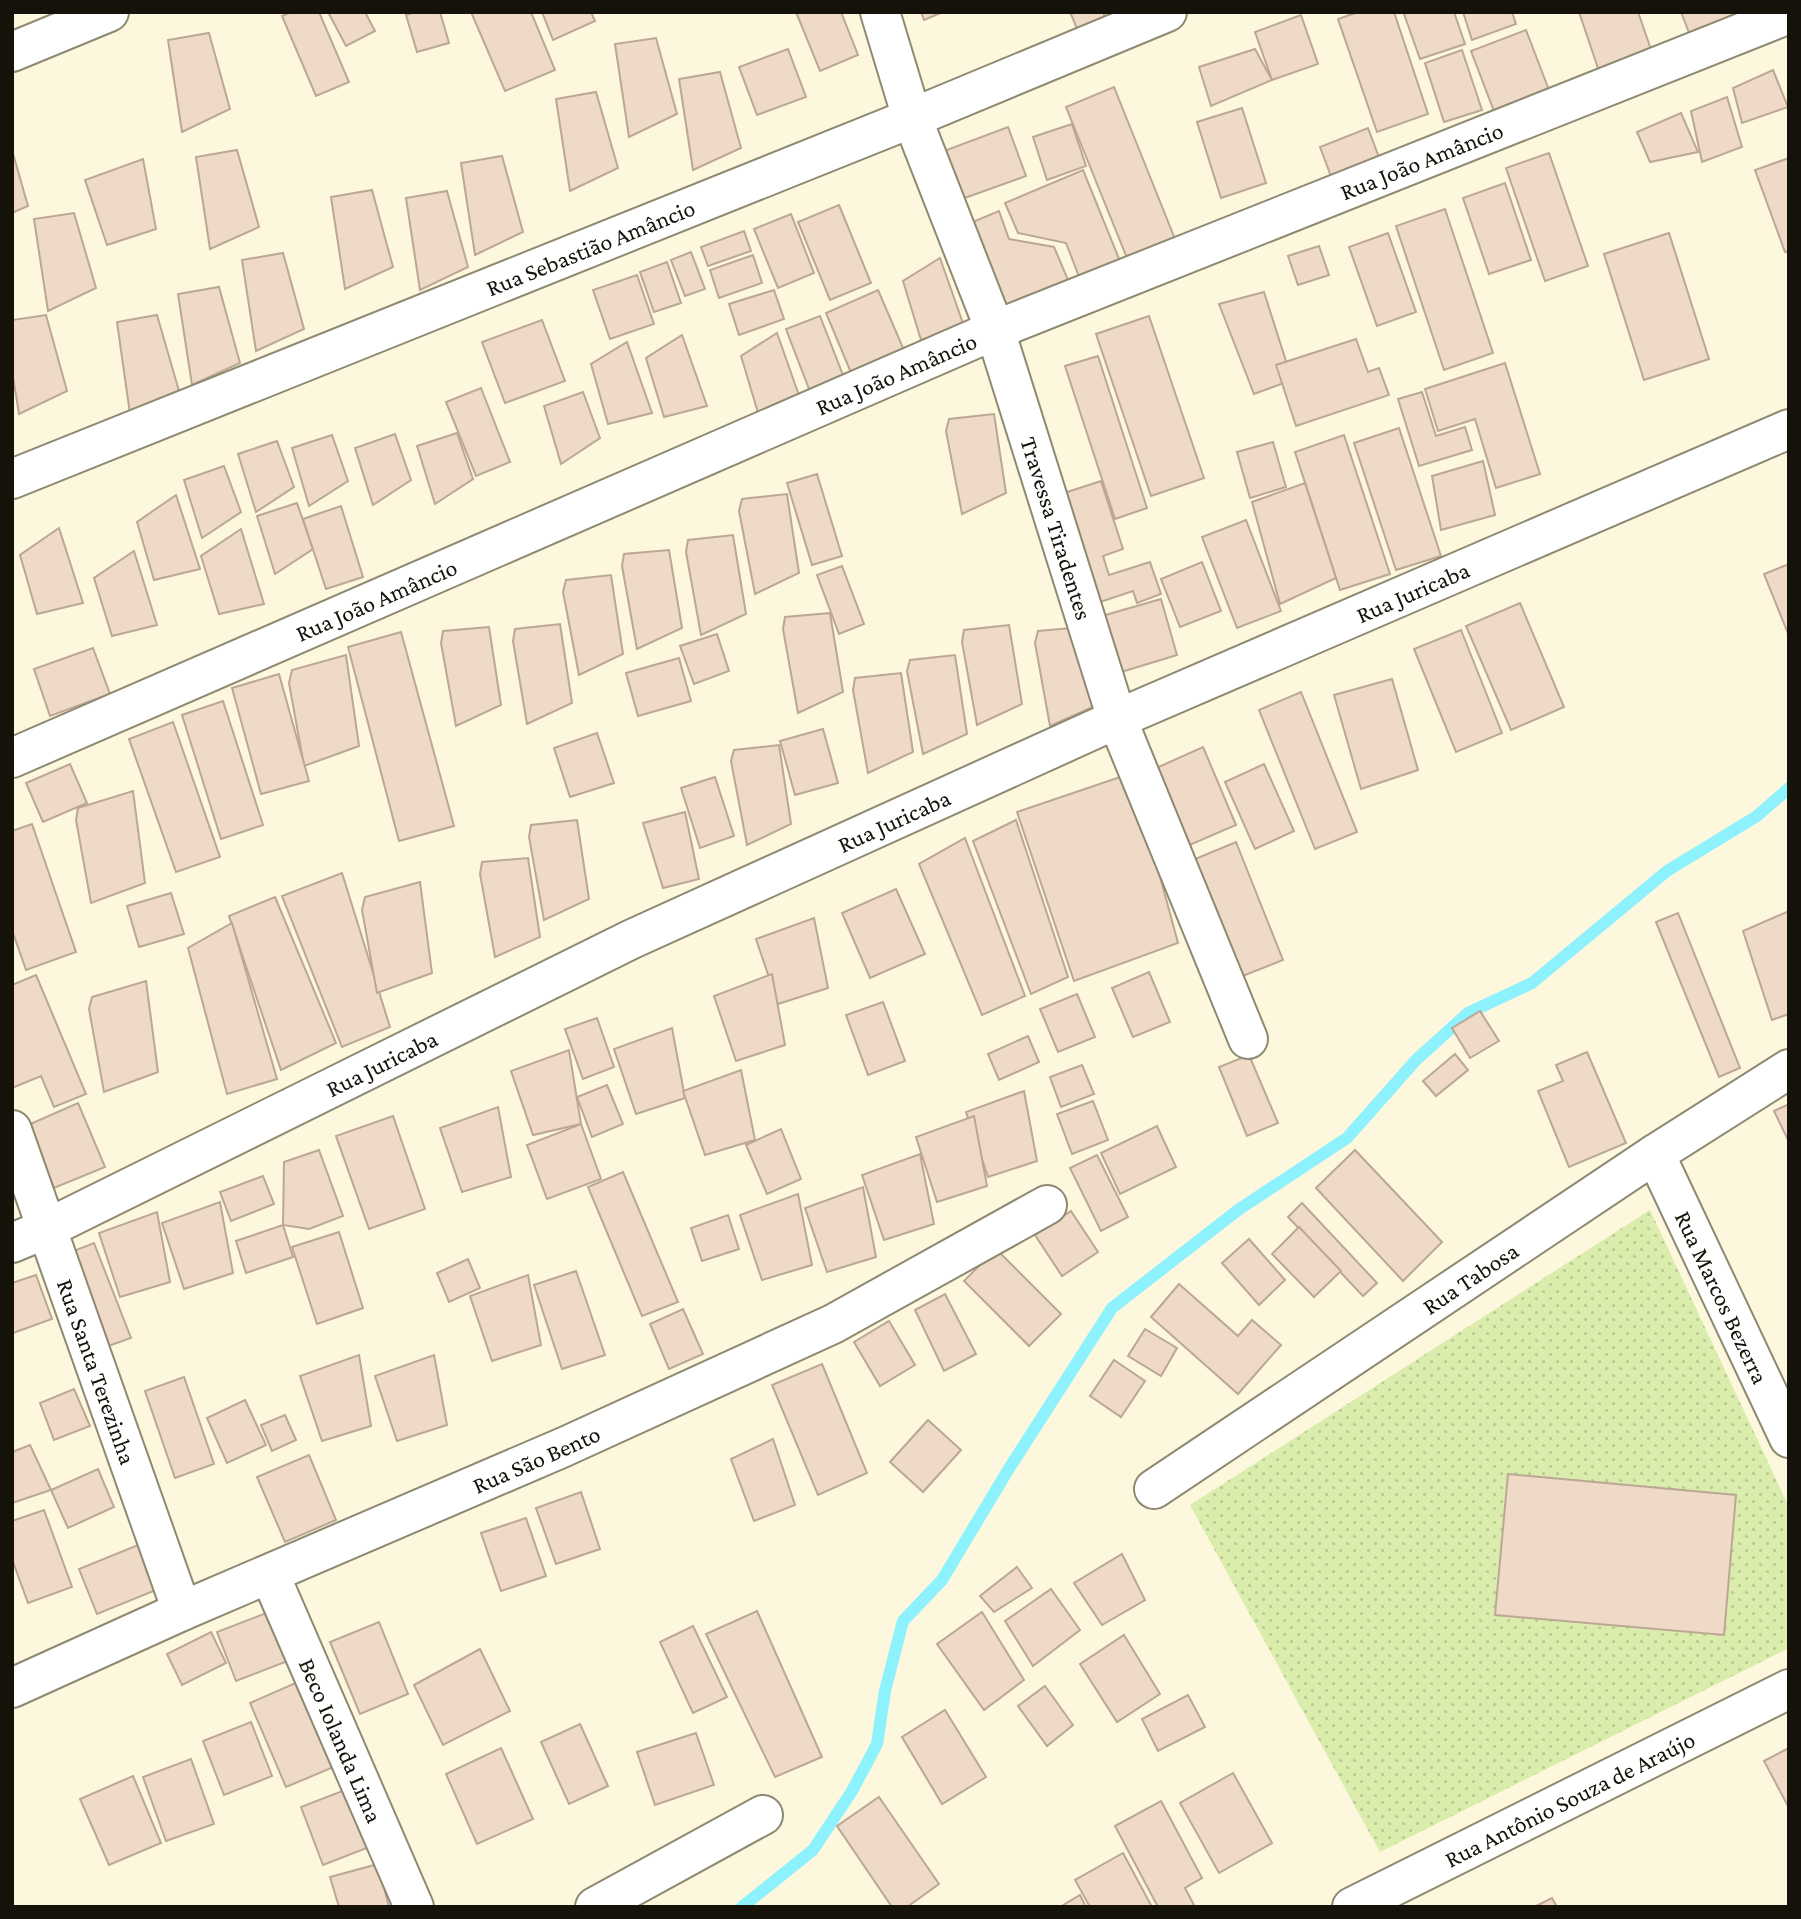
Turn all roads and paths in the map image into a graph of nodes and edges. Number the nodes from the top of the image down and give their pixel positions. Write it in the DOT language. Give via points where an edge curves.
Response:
graph roads {
  1 [pos="108,12"];
  2 [pos="880,12"];
  3 [pos="1167,12"];
  4 [pos="1789,13"];
  5 [pos="12,52"];
  6 [pos="912,118"];
  7 [pos="995,330"];
  8 [pos="1789,429"];
  9 [pos="12,479"];
  10 [pos="1118,719"];
  11 [pos="12,758"];
  12 [pos="1248,1040"];
  13 [pos="1789,1069"];
  14 [pos="12,1130"];
  15 [pos="1655,1154"];
  16 [pos="1047,1205"];
  17 [pos="48,1228"];
  18 [pos="12,1243"];
  19 [pos="1789,1438"];
  20 [pos="1154,1489"];
  21 [pos="270,1575"];
  22 [pos="183,1611"];
  23 [pos="12,1688"];
  24 [pos="1789,1689"];
  25 [pos="763,1815"];
  26 [pos="414,1907"];
  27 [pos="595,1907"];
  28 [pos="1353,1907"];
  1 -- 5 [label="street"];
  2 -- 6 [label="street, Travessa Tiradentes"];
  3 -- 6 [label="street, Rua Sebastião Amâncio"];
  4 -- 7 [label="street, Rua João Amâncio"];
  6 -- 7 [label="street, Travessa Tiradentes"];
  6 -- 9 [label="street, Rua Sebastião Amâncio"];
  7 -- 10 [label="street, Travessa Tiradentes"];
  7 -- 11 [label="street, Rua João Amâncio"];
  8 -- 10 [label="street, Rua Juricaba"];
  10 -- 12 [label="street, Travessa Tiradentes"];
  10 -- 17 [label="street, Rua Juricaba" via="632,939"];
  13 -- 15 [label="street, Rua Tabosa"];
  14 -- 17 [label="street, Rua Santa Terezinha"];
  15 -- 19 [label="street, Rua Marcos Bezerra"];
  15 -- 20 [label="street, Rua Tabosa"];
  16 -- 21 [label="street, Rua São Bento" via="833,1324"];
  17 -- 18 [label="street, Rua Juricaba"];
  17 -- 22 [label="street, Rua Santa Terezinha"];
  21 -- 22 [label="street, Rua São Bento"];
  21 -- 26 [label="street, Beco Iolanda Lima"];
  22 -- 23 [label="street, Rua São Bento"];
  24 -- 28 [label="street, Rua Antônio Souza de Araújo"];
  25 -- 27 [label="street"];
}
